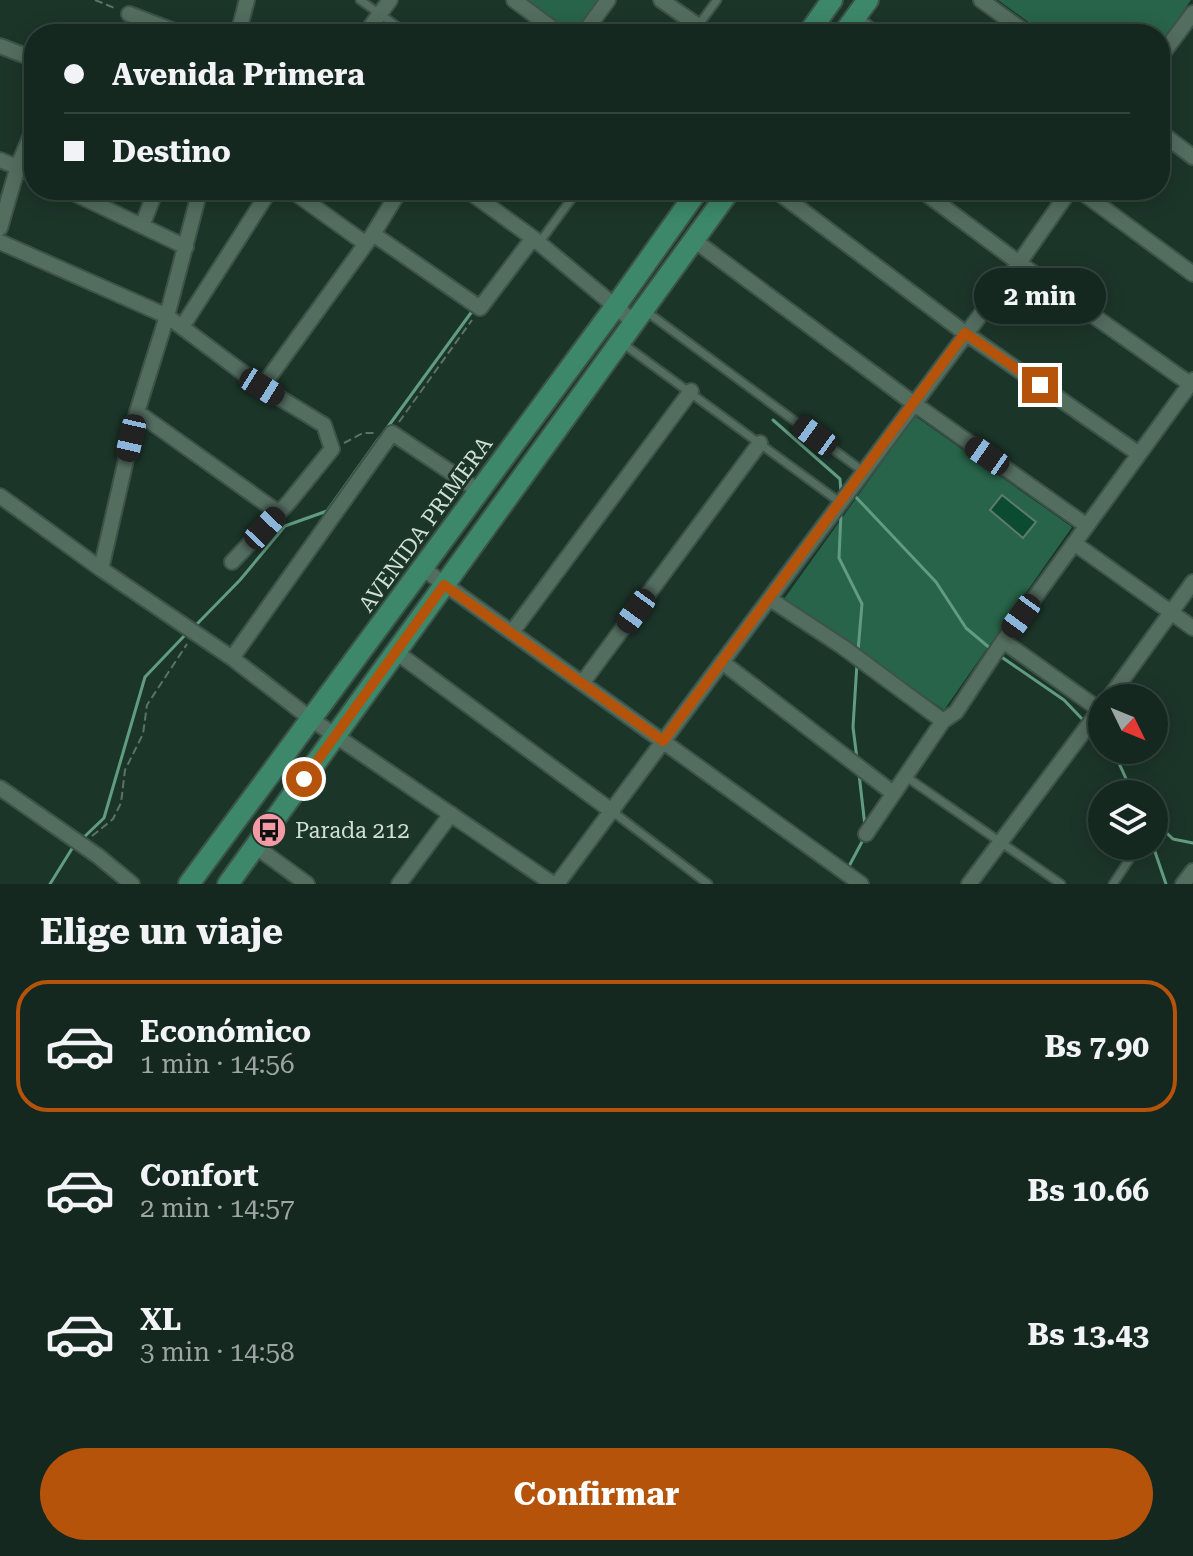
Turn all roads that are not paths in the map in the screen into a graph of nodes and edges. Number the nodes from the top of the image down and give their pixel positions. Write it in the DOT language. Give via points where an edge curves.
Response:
graph roads {
  1 [pos="247,0"];
  2 [pos="360,0"];
  3 [pos="390,0"];
  4 [pos="514,0"];
  5 [pos="608,0"];
  6 [pos="661,0"];
  7 [pos="717,0"];
  8 [pos="832,0"];
  9 [pos="868,0"];
  10 [pos="981,0"];
  11 [pos="1193,13"];
  12 [pos="129,14"];
  13 [pos="380,14"];
  14 [pos="156,24"];
  15 [pos="241,24"];
  16 [pos="372,24"];
  17 [pos="394,24"];
  18 [pos="546,24"];
  19 [pos="590,24"];
  20 [pos="691,24"];
  21 [pos="704,24"];
  22 [pos="815,24"];
  23 [pos="850,24"];
  24 [pos="1014,24"];
  25 [pos="1170,44"];
  26 [pos="0,46"];
  27 [pos="24,55"];
  28 [pos="1170,140"];
  29 [pos="24,152"];
  30 [pos="1193,157"];
  31 [pos="0,160"];
  32 [pos="18,166"];
  33 [pos="24,169"];
  34 [pos="88,200"];
  35 [pos="152,200"];
  36 [pos="198,200"];
  37 [pos="264,200"];
  38 [pos="307,200"];
  39 [pos="394,200"];
  40 [pos="482,200"];
  41 [pos="570,200"];
  42 [pos="691,200"];
  43 [pos="723,200"];
  44 [pos="788,200"];
  45 [pos="934,200"];
  46 [pos="1063,200"];
  47 [pos="1093,200"];
  48 [pos="142,226"];
  49 [pos="0,228"];
  50 [pos="369,239"];
  51 [pos="536,240"];
  52 [pos="694,240"];
  53 [pos="0,242"];
  54 [pos="186,247"];
  55 [pos="1019,263"];
  56 [pos="1193,274"];
  57 [pos="615,307"];
  58 [pos="167,316"];
  59 [pos="639,316"];
  60 [pos="182,327"];
  61 [pos="965,333"];
  62 [pos="621,341"];
  63 [pos="1192,382"];
  64 [pos="262,387"];
  65 [pos="691,391"];
  66 [pos="913,403"];
  67 [pos="137,412"];
  68 [pos="760,443"];
  69 [pos="1139,454"];
  70 [pos="864,472"];
  71 [pos="479,491"];
  72 [pos="0,496"];
  73 [pos="841,503"];
  74 [pos="279,513"];
  75 [pos="1087,526"];
  76 [pos="1074,543"];
  77 [pos="232,562"];
  78 [pos="422,568"];
  79 [pos="101,569"];
  80 [pos="1193,582"];
  81 [pos="444,585"];
  82 [pos="770,599"];
  83 [pos="1171,611"];
  84 [pos="1193,628"];
  85 [pos="512,632"];
  86 [pos="1003,641"];
  87 [pos="396,652"];
  88 [pos="232,658"];
  89 [pos="722,662"];
  90 [pos="583,682"];
  91 [pos="1119,684"];
  92 [pos="1088,695"];
  93 [pos="311,719"];
  94 [pos="943,721"];
  95 [pos="1088,726"];
  96 [pos="336,735"];
  97 [pos="663,741"];
  98 [pos="905,776"];
  99 [pos="0,788"];
  100 [pos="893,793"];
  101 [pos="613,812"];
  102 [pos="451,814"];
  103 [pos="866,834"];
  104 [pos="1000,841"];
  105 [pos="255,846"];
  106 [pos="1129,860"];
  107 [pos="1193,871"];
  108 [pos="132,884"];
  109 [pos="189,884"];
  110 [pos="228,884"];
  111 [pos="307,884"];
  112 [pos="399,884"];
  113 [pos="555,884"];
  114 [pos="708,884"];
  115 [pos="861,884"];
  116 [pos="969,884"];
  117 [pos="1061,884"];
  118 [pos="1113,884"];
  119 [pos="1183,884"];
  1 -- 15 [label="street"];
  2 -- 13 [label="lane"];
  3 -- 13 [label="street"];
  4 -- 18 [label="street"];
  5 -- 19 [label="street"];
  6 -- 20 [label="street"];
  7 -- 21 [label="lane"];
  8 -- 22 [label="main road"];
  9 -- 23 [label="main road"];
  10 -- 24 [label="street"];
  11 -- 25 [label="street"];
  12 -- 14 [label="street"];
  13 -- 16 [label="street"];
  13 -- 17 [label="lane"];
  26 -- 27 [label="street"];
  28 -- 30 [label="street"];
  29 -- 32 [label="street"];
  31 -- 32 [label="street"];
  32 -- 33 [label="street"];
  32 -- 49 [label="street"];
  34 -- 48 [label="street"];
  35 -- 48 [label="street"];
  36 -- 54 [label="street"];
  37 -- 60 [label="street"];
  38 -- 50 [label="street"];
  39 -- 50 [label="street"];
  40 -- 51 [label="street"];
  41 -- 51 [label="lane"];
  42 -- 57 [label="main road, AVENIDA PRIMERA"];
  43 -- 52 [label="main road"];
  44 -- 61 [label="street"];
  45 -- 55 [label="street"];
  46 -- 55 [label="street"];
  47 -- 56 [label="street"];
  48 -- 54 [label="street"];
  50 -- 51 [label="street" via="480,308"];
  50 -- 64 [label="street"];
  51 -- 57 [label="street"];
  52 -- 59 [label="main road"];
  52 -- 66 [label="street"];
  53 -- 58 [label="street"];
  54 -- 58 [label="street"];
  55 -- 61 [label="street"];
  55 -- 63 [label="street"];
  57 -- 59 [label="street"];
  57 -- 71 [label="main road, AVENIDA PRIMERA"];
  58 -- 60 [label="street"];
  58 -- 67 [label="street"];
  59 -- 62 [label="main road"];
  59 -- 70 [label="lane"];
  60 -- 64 [label="street"];
  61 -- 66 [label="street"];
  61 -- 69 [label="street"];
  62 -- 65 [label="lane"];
  62 -- 81 [label="main road"];
  63 -- 69 [label="street"];
  64 -- 74 [label="street" via="324,425 332,449"];
  65 -- 68 [label="lane"];
  65 -- 85 [label="street"];
  66 -- 70 [label="street"];
  66 -- 75 [label="street"];
  67 -- 74 [label="street"];
  67 -- 79 [label="street"];
  68 -- 73 [label="lane"];
  68 -- 90 [label="street"];
  69 -- 75 [label="street"];
  70 -- 73 [label="street"];
  71 -- 78 [label="main road, AVENIDA PRIMERA"];
  71 -- 88 [label="street" via="392,433"];
  72 -- 79 [label="street"];
  73 -- 82 [label="street"];
  74 -- 77 [label="street"];
  75 -- 76 [label="street"];
  76 -- 83 [label="street"];
  76 -- 86 [label="street"];
  78 -- 81 [label="street"];
  78 -- 93 [label="main road, AVENIDA PRIMERA"];
  79 -- 88 [label="street"];
  80 -- 83 [label="street"];
  81 -- 85 [label="street"];
  81 -- 87 [label="main road"];
  82 -- 89 [label="street"];
  82 -- 94 [label="street"];
  83 -- 84 [label="street"];
  83 -- 91 [label="street"];
  85 -- 90 [label="street"];
  86 -- 92 [label="street"];
  86 -- 94 [label="street" via="956,712"];
  87 -- 96 [label="main road"];
  87 -- 101 [label="street"];
  88 -- 93 [label="street"];
  89 -- 97 [label="street"];
  89 -- 100 [label="street"];
  90 -- 97 [label="street"];
  93 -- 96 [label="street"];
  93 -- 109 [label="main road, AVENIDA PRIMERA"];
  94 -- 98 [label="street"];
  95 -- 104 [label="street"];
  96 -- 102 [label="street"];
  96 -- 105 [label="main road"];
  97 -- 101 [label="street"];
  97 -- 115 [label="street"];
  98 -- 100 [label="street"];
  98 -- 104 [label="lane"];
  99 -- 108 [label="street"];
  100 -- 103 [label="street"];
  101 -- 113 [label="street"];
  101 -- 114 [label="lane"];
  102 -- 112 [label="street"];
  102 -- 113 [label="street"];
  104 -- 116 [label="street"];
  104 -- 117 [label="lane"];
  105 -- 110 [label="main road"];
  105 -- 111 [label="street"];
  106 -- 118 [label="lane"];
  107 -- 119 [label="street"];
}
